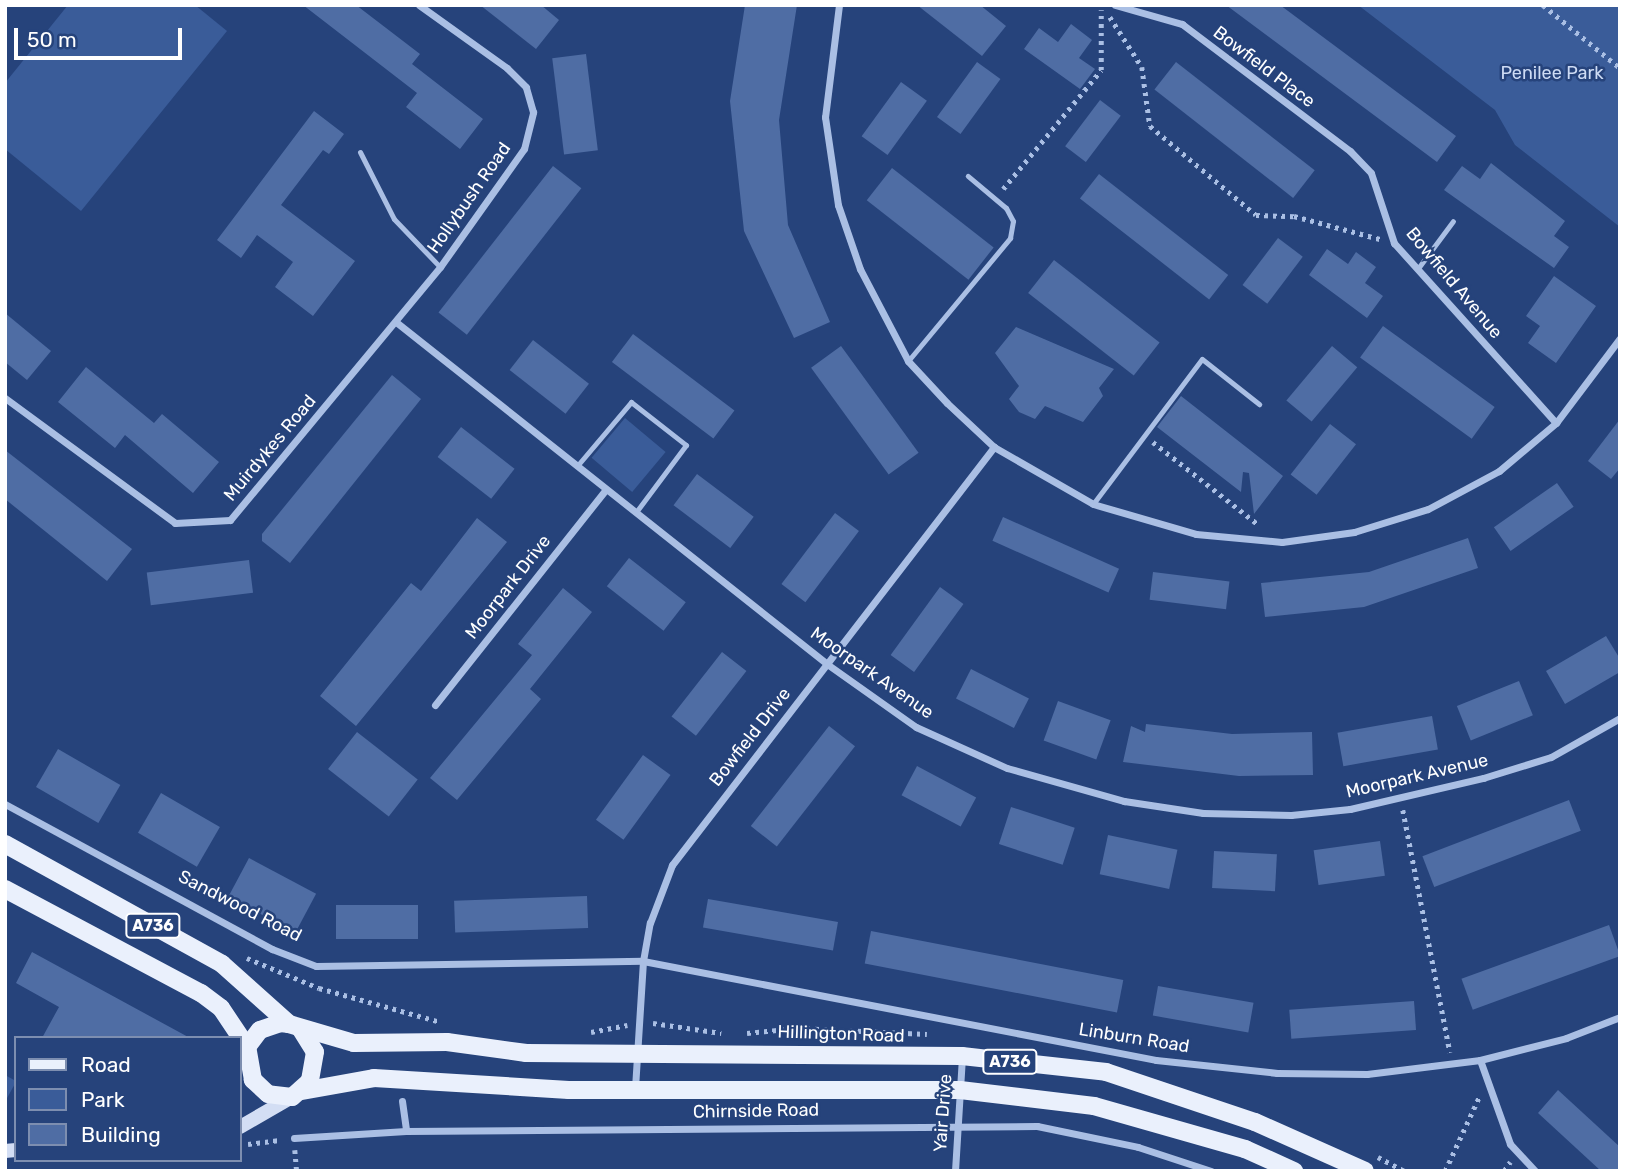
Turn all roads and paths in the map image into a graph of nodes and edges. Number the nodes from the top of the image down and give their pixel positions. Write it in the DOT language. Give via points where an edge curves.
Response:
graph roads {
  1 [pos="418,5"];
  2 [pos="839,5"];
  3 [pos="1102,5"];
  4 [pos="1115,5"];
  5 [pos="1542,5"];
  6 [pos="1620,68"];
  7 [pos="1350,151"];
  8 [pos="360,152"];
  9 [pos="968,176"];
  10 [pos="995,199"];
  11 [pos="1453,222"];
  12 [pos="1394,243"];
  13 [pos="440,267"];
  14 [pos="1419,267"];
  15 [pos="396,322"];
  16 [pos="1620,338"];
  17 [pos="908,361"];
  18 [pos="5,398"];
  19 [pos="1259,404"];
  20 [pos="1556,424"];
  21 [pos="1142,434"];
  22 [pos="993,447"];
  23 [pos="577,466"];
  24 [pos="606,489"];
  25 [pos="1093,504"];
  26 [pos="636,512"];
  27 [pos="1282,542"];
  28 [pos="827,664"];
  29 [pos="435,705"];
  30 [pos="1620,718"];
  31 [pos="1401,797"];
  32 [pos="5,804"];
  33 [pos="5,844"];
  34 [pos="5,889"];
  35 [pos="643,961"];
  36 [pos="221,963"];
  37 [pos="1620,1017"];
  38 [pos="639,1022"];
  39 [pos="449,1023"];
  40 [pos="294,1026"];
  41 [pos="911,1032"];
  42 [pos="583,1033"];
  43 [pos="744,1033"];
  44 [pos="730,1034"];
  45 [pos="233,1036"];
  46 [pos="637,1051"];
  47 [pos="962,1056"];
  48 [pos="1480,1060"];
  49 [pos="245,1062"];
  50 [pos="1452,1063"];
  51 [pos="635,1089"];
  52 [pos="960,1090"];
  53 [pos="1492,1092"];
  54 [pos="297,1094"];
  55 [pos="402,1101"];
  56 [pos="242,1126"];
  57 [pos="406,1131"];
  58 [pos="957,1131"];
  59 [pos="294,1138"];
  60 [pos="242,1146"];
  61 [pos="297,1171"];
  62 [pos="956,1171"];
  63 [pos="1211,1171"];
  64 [pos="1294,1171"];
  65 [pos="1365,1171"];
  66 [pos="1445,1171"];
  67 [pos="1535,1171"];
  1 -- 13 [label="street, Hollybush Road" via="507,68 526,87 533,112 524,149"];
  2 -- 17 [label="street" via="825,117 838,205 860,269"];
  3 -- 10 [label="path" via="1101,70"];
  3 -- 12 [label="path" via="1142,67 1150,125 1256,215 1294,216"];
  4 -- 7 [label="street, Bowfield Place" via="1182,24"];
  5 -- 6 [label="path"];
  7 -- 12 [label="street, Bowfield Avenue" via="1371,173"];
  8 -- 13 [label="lane" via="394,219"];
  9 -- 10 [label="lane"];
  10 -- 17 [label="lane" via="1013,220 1010,238"];
  11 -- 14 [label="lane"];
  12 -- 14 [label="street, Bowfield Avenue"];
  13 -- 15 [label="street, Hollybush Road"];
  14 -- 20 [label="street, Bowfield Avenue"];
  15 -- 18 [label="street, Muirdykes Road" via="230,520 175,523"];
  15 -- 23 [label="street, Moorpark Avenue"];
  16 -- 20 [label="street"];
  17 -- 22 [label="street"];
  19 -- 21 [label="lane" via="1202,359"];
  20 -- 27 [label="street" via="1499,471 1427,509 1354,532"];
  21 -- 25 [label="lane"];
  21 -- 27 [label="path"];
  22 -- 25 [label="street"];
  22 -- 28 [label="street, Bowfield Drive"];
  23 -- 24 [label="street, Moorpark Avenue"];
  23 -- 26 [label="lane" via="631,402 642,410 686,445"];
  24 -- 26 [label="street, Moorpark Avenue"];
  24 -- 29 [label="street, Moorpark Drive"];
  25 -- 27 [label="street" via="1196,534"];
  26 -- 28 [label="street, Moorpark Avenue"];
  28 -- 31 [label="street, Moorpark Avenue" via="916,727 1007,768 1124,801 1203,813 1291,815"];
  28 -- 35 [label="street, Bowfield Drive" via="672,865 650,923"];
  30 -- 31 [label="street, Moorpark Avenue" via="1551,757"];
  31 -- 50 [label="path"];
  32 -- 35 [label="street, Sandwood Road" via="272,949 316,966"];
  33 -- 36 [label="main road, A736"];
  34 -- 45 [label="main road, A736" via="201,993 221,1008"];
  35 -- 38 [label="street, Bowfield Drive"];
  35 -- 50 [label="street, Linburn Road" via="1156,1060 1277,1073 1367,1074"];
  36 -- 39 [label="path" via="229,951 319,988"];
  36 -- 40 [label="main road, A736"];
  37 -- 48 [label="street, Linburn Road" via="1566,1038"];
  38 -- 42 [label="path"];
  38 -- 44 [label="path"];
  38 -- 46 [label="street, Bowfield Drive"];
  40 -- 46 [label="main road, Hillington Road / A736" via="354,1043 447,1042 526,1053"];
  40 -- 49 [label="main road" via="260,1030"];
  40 -- 54 [label="main road" via="312,1043 315,1060"];
  41 -- 43 [label="path" via="798,1028"];
  46 -- 47 [label="main road, Hillington Road / A736"];
  46 -- 51 [label="street, Bowfield Drive"];
  47 -- 52 [label="street, Yair Drive"];
  47 -- 65 [label="main road, Hillington Road / A736" via="1106,1072 1255,1122"];
  48 -- 50 [label="street, Linburn Road"];
  48 -- 53 [label="street"];
  49 -- 54 [label="main road" via="253,1080 268,1094"];
  51 -- 52 [label="main road, A736"];
  51 -- 54 [label="main road, A736" via="374,1078"];
  52 -- 58 [label="street, Yair Drive"];
  52 -- 64 [label="main road, A736" via="1094,1106 1245,1149"];
  53 -- 66 [label="path" via="1474,1099"];
  53 -- 67 [label="street" via="1510,1144"];
  54 -- 56 [label="street"];
  55 -- 57 [label="street"];
  57 -- 58 [label="street, Chirnside Road" via="907,1125"];
  57 -- 59 [label="street, Chirnside Road"];
  58 -- 62 [label="street, Yair Drive"];
  58 -- 63 [label="street, Chirnside Road" via="1037,1126 1138,1147"];
  59 -- 60 [label="path"];
  59 -- 61 [label="path"];
}
